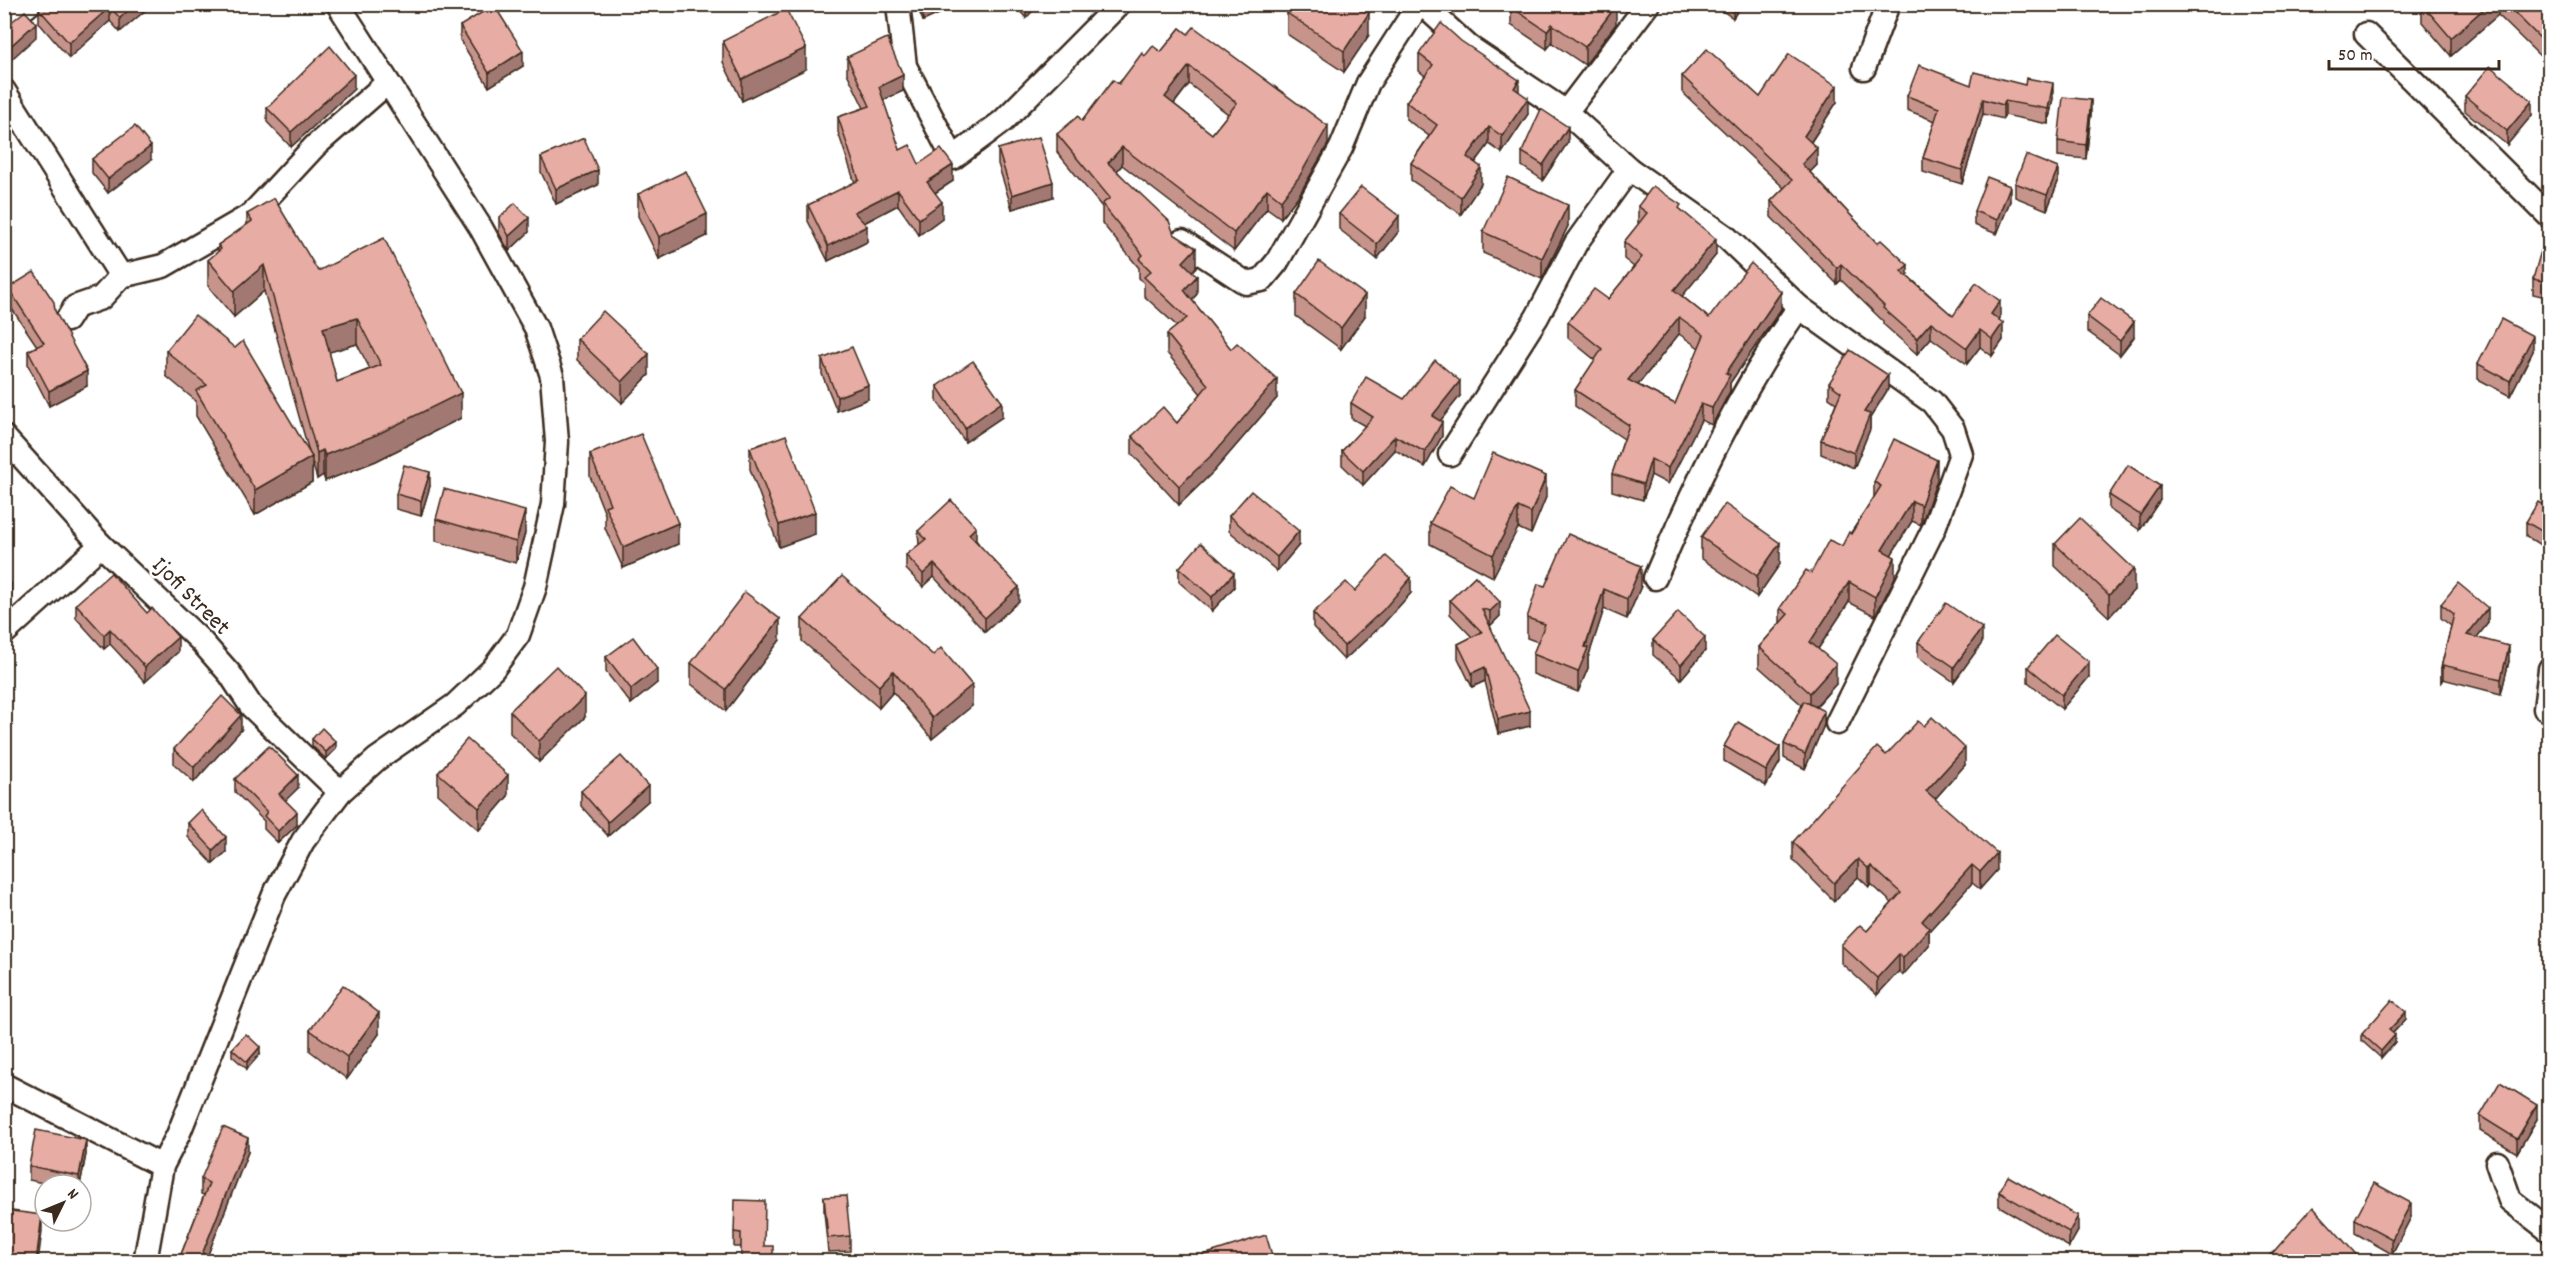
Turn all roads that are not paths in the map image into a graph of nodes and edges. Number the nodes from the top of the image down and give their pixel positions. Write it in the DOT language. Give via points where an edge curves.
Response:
graph roads {
  1 [pos="29,4"];
  2 [pos="338,4"];
  3 [pos="898,4"];
  4 [pos="1119,4"];
  5 [pos="1421,4"];
  6 [pos="1648,4"];
  7 [pos="1888,4"];
  8 [pos="4,26"];
  9 [pos="2366,34"];
  10 [pos="1864,68"];
  11 [pos="387,83"];
  12 [pos="4,91"];
  13 [pos="1566,112"];
  14 [pos="1629,169"];
  15 [pos="2550,217"];
  16 [pos="1182,242"];
  17 [pos="121,276"];
  18 [pos="1799,307"];
  19 [pos="67,320"];
  20 [pos="4,438"];
  21 [pos="1450,454"];
  22 [pos="101,545"];
  23 [pos="1655,578"];
  24 [pos="4,633"];
  25 [pos="2550,669"];
  26 [pos="2550,711"];
  27 [pos="1837,723"];
  28 [pos="340,792"];
  29 [pos="4,1085"];
  30 [pos="2497,1163"];
  31 [pos="162,1166"];
  32 [pos="2550,1231"];
  33 [pos="145,1262"];
  1 -- 8 [label="street"];
  2 -- 11 [label="street"];
  3 -- 4 [label="street" via="905,66 953,158 1003,121"];
  5 -- 13 [label="street" via="1469,47"];
  5 -- 16 [label="street" via="1368,83 1341,148 1277,262 1262,280 1246,283"];
  6 -- 13 [label="street"];
  7 -- 10 [label="street"];
  9 -- 15 [label="street"];
  11 -- 17 [label="street" via="315,146 251,215 163,266"];
  11 -- 28 [label="street" via="481,228 536,328 552,376 557,442 554,504 535,587 518,635 493,669 455,705 377,759"];
  12 -- 17 [label="street"];
  13 -- 14 [label="street"];
  14 -- 18 [label="street" via="1725,236"];
  14 -- 21 [label="street" via="1576,243 1537,317"];
  17 -- 19 [label="street" via="101,298 75,307"];
  18 -- 23 [label="street" via="1734,408"];
  18 -- 27 [label="street" via="1932,402 1953,429 1961,454 1934,528"];
  20 -- 22 [label="street, Ijofi Street"];
  22 -- 24 [label="street"];
  22 -- 28 [label="street, Ijofi Street" via="201,641 231,674 251,706"];
  25 -- 26 [label="street" via="2545,709"];
  28 -- 31 [label="street" via="303,841 274,895 178,1136"];
  29 -- 31 [label="street"];
  30 -- 32 [label="street" via="2510,1200"];
  31 -- 33 [label="street"];
}
